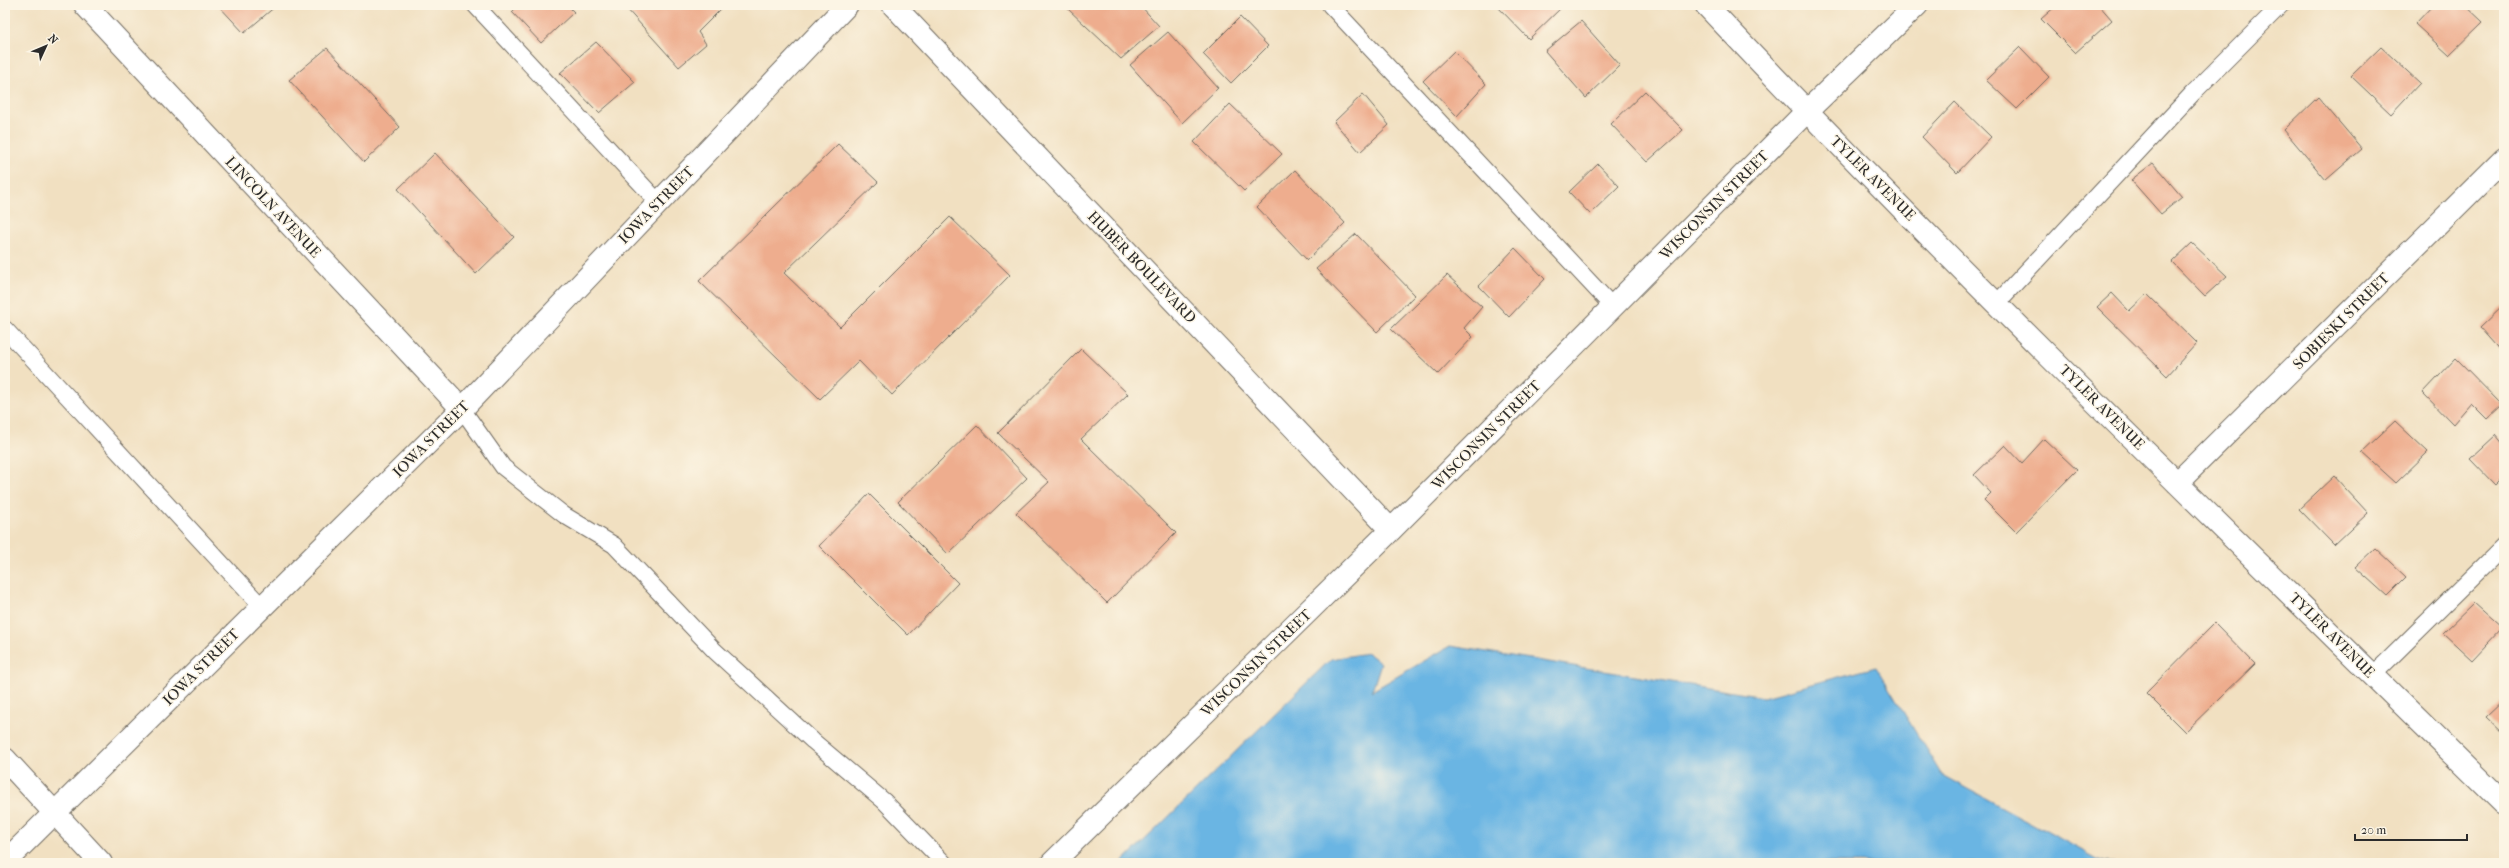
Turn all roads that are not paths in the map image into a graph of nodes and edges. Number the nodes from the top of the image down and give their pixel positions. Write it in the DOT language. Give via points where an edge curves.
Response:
graph roads {
  1 [pos="85,5"];
  2 [pos="475,5"];
  3 [pos="847,5"];
  4 [pos="893,5"];
  5 [pos="1330,5"];
  6 [pos="1706,5"];
  7 [pos="1917,5"];
  8 [pos="2281,5"];
  9 [pos="1806,112"];
  10 [pos="2504,159"];
  11 [pos="659,203"];
  12 [pos="1997,303"];
  13 [pos="1613,307"];
  14 [pos="5,329"];
  15 [pos="462,409"];
  16 [pos="2178,483"];
  17 [pos="1391,530"];
  18 [pos="2504,546"];
  19 [pos="262,607"];
  20 [pos="2373,675"];
  21 [pos="5,759"];
  22 [pos="2504,804"];
  23 [pos="54,812"];
  24 [pos="5,862"];
  25 [pos="101,863"];
  26 [pos="944,863"];
  27 [pos="1052,863"];
  1 -- 15 [label="street, LINCOLN AVENUE"];
  2 -- 11 [label="lane"];
  3 -- 11 [label="street, IOWA STREET"];
  4 -- 17 [label="street, HUBER BOULEVARD"];
  5 -- 13 [label="lane"];
  6 -- 9 [label="street, TYLER AVENUE"];
  7 -- 9 [label="street, WISCONSIN STREET"];
  8 -- 12 [label="lane" via="2193,93"];
  9 -- 12 [label="street, TYLER AVENUE"];
  9 -- 13 [label="street, WISCONSIN STREET"];
  10 -- 16 [label="street, SOBIESKI STREET"];
  11 -- 15 [label="street, IOWA STREET"];
  12 -- 16 [label="street, TYLER AVENUE"];
  13 -- 17 [label="street, WISCONSIN STREET"];
  14 -- 19 [label="lane"];
  15 -- 19 [label="street, IOWA STREET"];
  15 -- 26 [label="lane" via="503,467 564,515 614,545 715,651 813,741 884,801"];
  16 -- 20 [label="street, TYLER AVENUE"];
  17 -- 27 [label="street, WISCONSIN STREET"];
  18 -- 20 [label="lane"];
  19 -- 23 [label="street, IOWA STREET"];
  20 -- 22 [label="street, TYLER AVENUE"];
  21 -- 23 [label="street"];
  23 -- 24 [label="street, IOWA STREET"];
  23 -- 25 [label="street"];
}
